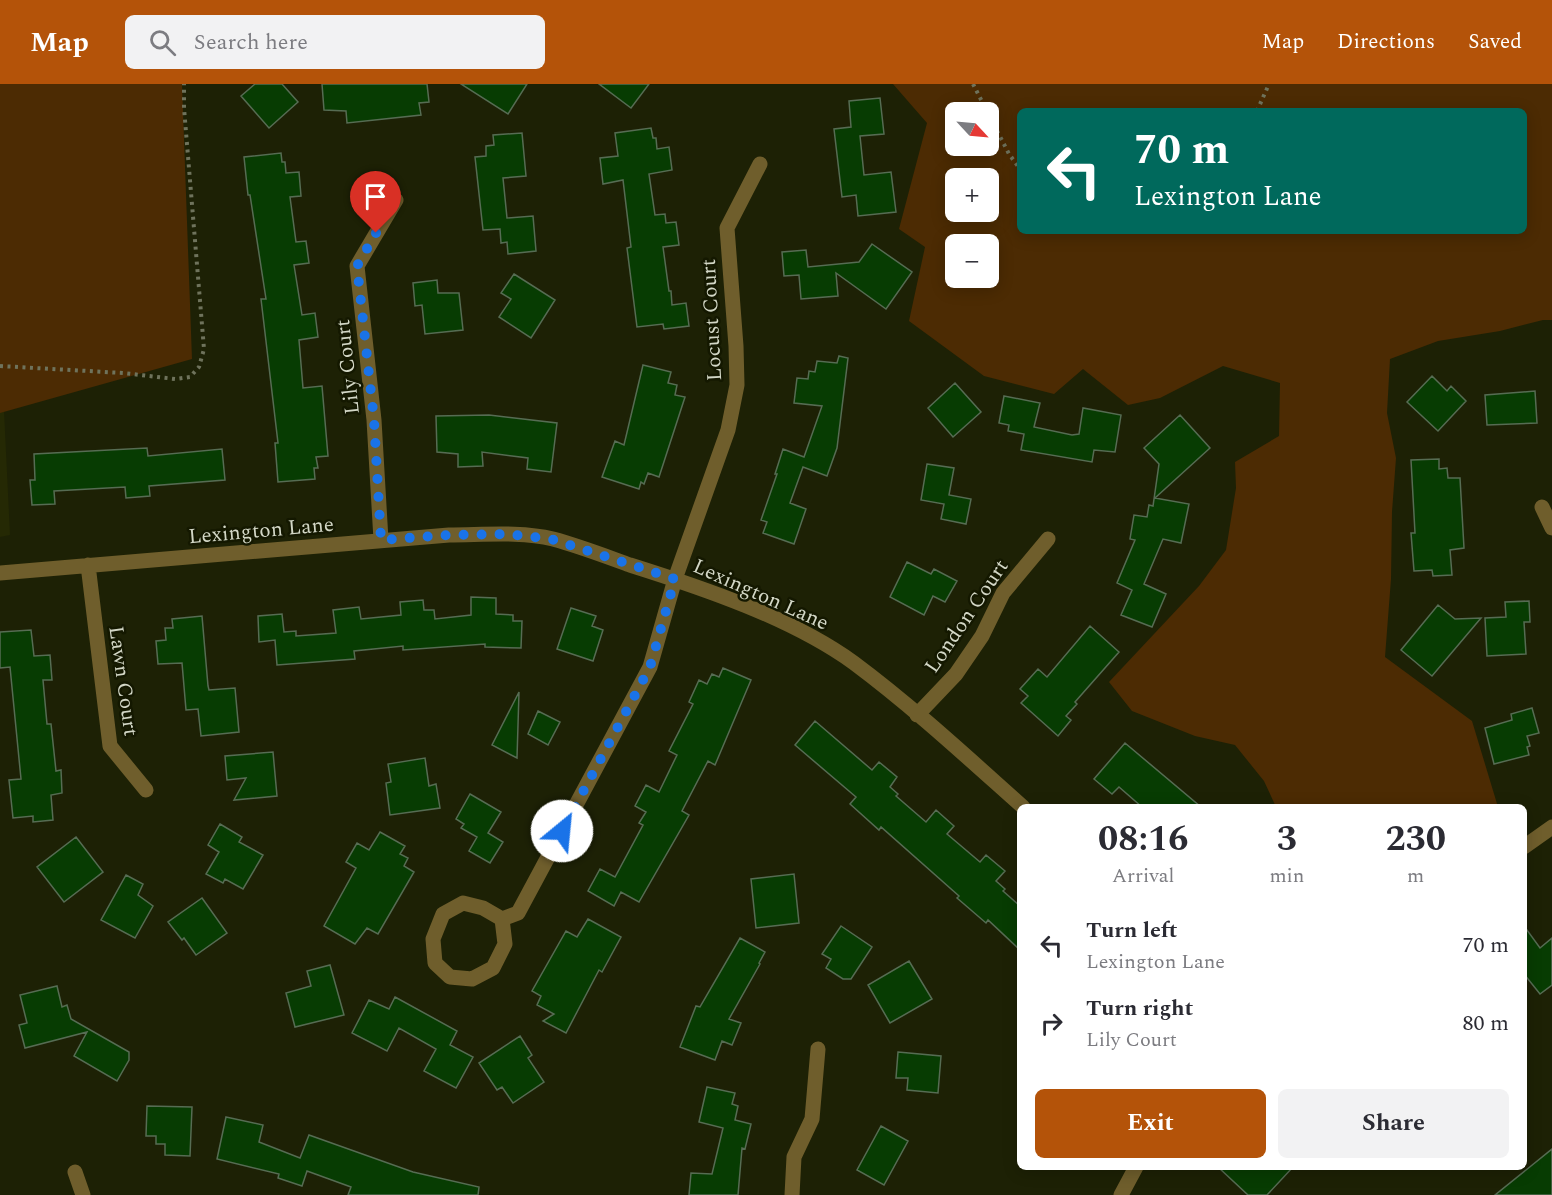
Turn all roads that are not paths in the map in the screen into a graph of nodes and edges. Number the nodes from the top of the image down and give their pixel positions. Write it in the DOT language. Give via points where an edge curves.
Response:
graph roads {
  1 [pos="760,164"];
  2 [pos="396,200"];
  3 [pos="1542,507"];
  4 [pos="1552,528"];
  5 [pos="1048,539"];
  6 [pos="381,540"];
  7 [pos="88,566"];
  8 [pos="0,573"];
  9 [pos="675,579"];
  10 [pos="917,715"];
  11 [pos="146,790"];
  12 [pos="1020,804"];
  13 [pos="1552,827"];
  14 [pos="1527,845"];
  15 [pos="502,919"];
  16 [pos="818,1049"];
  17 [pos="1134,1170"];
  18 [pos="75,1172"];
  19 [pos="83,1195"];
  20 [pos="792,1195"];
  21 [pos="1121,1195"];
  1 -- 9 [label="street, Locust Court" via="727,228 737,385 728,430"];
  2 -- 6 [label="street, Lily Court" via="357,266 374,420"];
  3 -- 4 [label="street"];
  5 -- 10 [label="street, London Court" via="1003,593 982,636 956,675"];
  6 -- 7 [label="street, Lexington Lane"];
  6 -- 9 [label="street, Lexington Lane" via="507,534 551,539"];
  7 -- 8 [label="street, Lexington Lane"];
  7 -- 11 [label="street, Lawn Court" via="110,746"];
  9 -- 10 [label="street, Lexington Lane" via="816,638"];
  9 -- 15 [label="street, Locust Court" via="650,667 518,913"];
  10 -- 12 [label="street, Lexington Lane"];
  13 -- 14 [label="street"];
  15 -- 15 [label="street" via="505,944 493,968 472,979 450,977 435,963 433,939 443,914 463,903"];
  16 -- 20 [label="street" via="812,1119 794,1157"];
  17 -- 21 [label="street"];
  18 -- 19 [label="street"];
}
